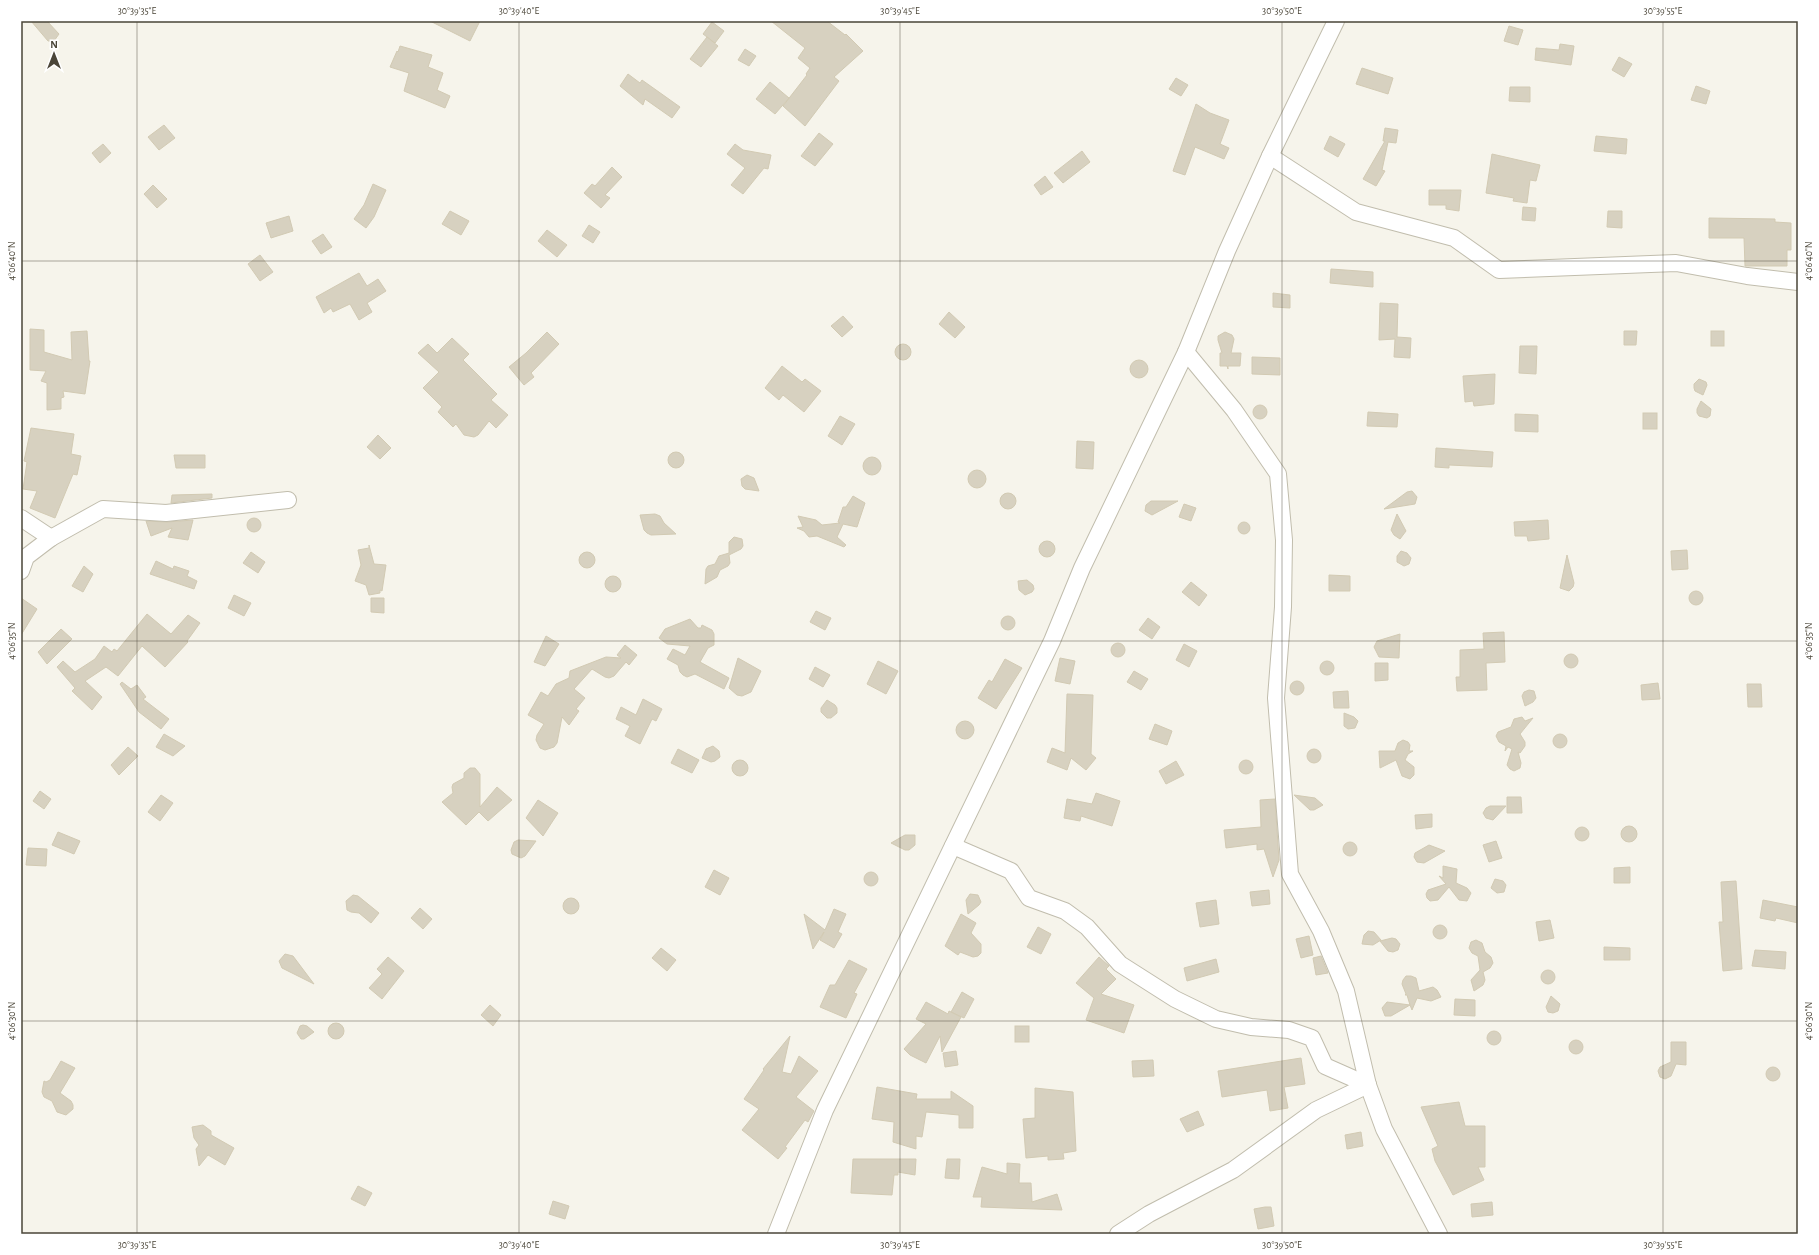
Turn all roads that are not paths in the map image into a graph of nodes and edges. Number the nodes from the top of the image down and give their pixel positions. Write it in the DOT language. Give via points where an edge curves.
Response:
graph roads {
  1 [pos="1336,21"];
  2 [pos="1270,156"];
  3 [pos="1798,282"];
  4 [pos="1186,352"];
  5 [pos="288,500"];
  6 [pos="21,518"];
  7 [pos="51,538"];
  8 [pos="21,571"];
  9 [pos="953,846"];
  10 [pos="1368,1085"];
  11 [pos="1149,1214"];
  12 [pos="776,1234"];
  13 [pos="1118,1234"];
  14 [pos="1137,1234"];
  15 [pos="1439,1234"];
  1 -- 2 [label="street"];
  2 -- 3 [label="street" via="1356,212 1454,238 1499,270 1676,263"];
  2 -- 4 [label="street" via="1227,251"];
  4 -- 9 [label="street" via="1082,568 1052,641"];
  4 -- 10 [label="street" via="1234,410 1278,474 1284,540 1283,607 1276,698 1290,874 1321,931 1346,991"];
  5 -- 7 [label="street" via="166,513 103,509"];
  6 -- 7 [label="street"];
  7 -- 8 [label="street" via="26,557"];
  9 -- 10 [label="street" via="1011,872 1029,898 1065,911 1087,927 1120,964 1175,999 1216,1020 1251,1027 1289,1030 1312,1038 1325,1066"];
  9 -- 12 [label="street" via="825,1110"];
  10 -- 11 [label="street" via="1316,1110 1233,1170"];
  10 -- 15 [label="street" via="1384,1130"];
  11 -- 13 [label="street"];
  11 -- 14 [label="street"];
}
